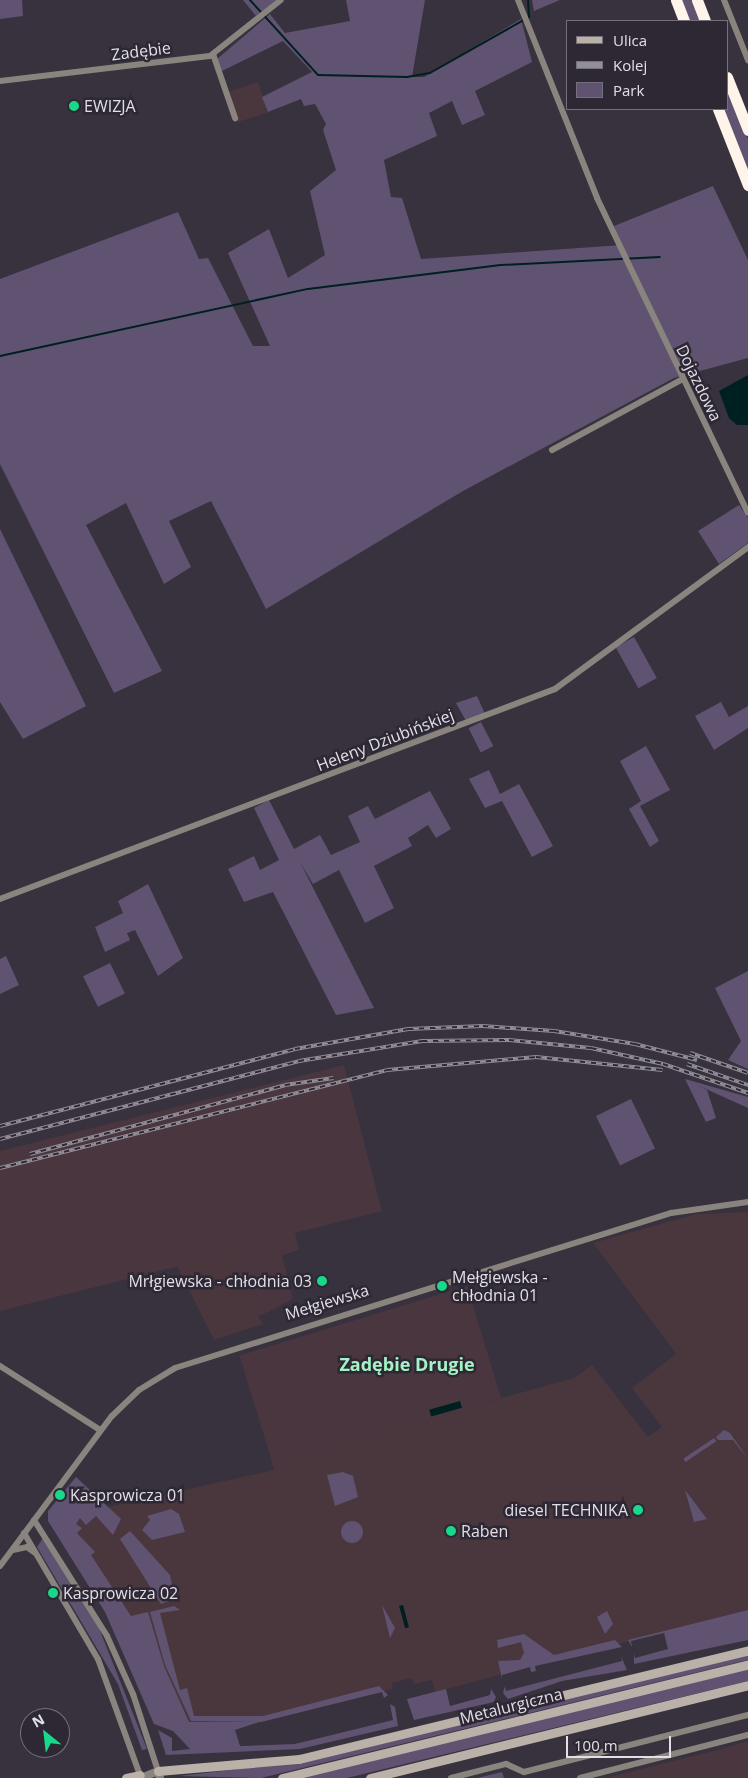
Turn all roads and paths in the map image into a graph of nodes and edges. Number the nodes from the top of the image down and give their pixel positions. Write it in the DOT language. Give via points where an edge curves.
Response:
graph roads {
  1 [pos="281,0"];
  2 [pos="518,0"];
  3 [pos="676,0"];
  4 [pos="697,0"];
  5 [pos="724,0"];
  6 [pos="684,20"];
  7 [pos="705,20"];
  8 [pos="214,54"];
  9 [pos="748,60"];
  10 [pos="728,80"];
  11 [pos="0,81"];
  12 [pos="718,110"];
  13 [pos="234,118"];
  14 [pos="748,130"];
  15 [pos="748,185"];
  16 [pos="681,380"];
  17 [pos="552,450"];
  18 [pos="748,513"];
  19 [pos="748,547"];
  20 [pos="0,899"];
  21 [pos="748,1202"];
  22 [pos="0,1366"];
  23 [pos="100,1430"];
  24 [pos="34,1520"];
  25 [pos="24,1533"];
  26 [pos="10,1552"];
  27 [pos="38,1556"];
  28 [pos="0,1566"];
  29 [pos="748,1650"];
  30 [pos="748,1664"];
  31 [pos="748,1685"];
  32 [pos="748,1714"];
  33 [pos="748,1735"];
  34 [pos="404,1770"];
  35 [pos="159,1774"];
  36 [pos="524,1775"];
  37 [pos="141,1776"];
  38 [pos="126,1778"];
  39 [pos="282,1778"];
  40 [pos="370,1778"];
  41 [pos="384,1778"];
  42 [pos="451,1778"];
  43 [pos="580,1778"];
  1 -- 8 [label="street"];
  2 -- 16 [label="street, Dojazdowa" via="622,253"];
  3 -- 6 [label="highway"];
  4 -- 7 [label="highway"];
  5 -- 9 [label="street"];
  8 -- 11 [label="street, Zadębie"];
  8 -- 13 [label="street"];
  10 -- 14 [label="highway"];
  12 -- 15 [label="highway"];
  16 -- 17 [label="street"];
  16 -- 18 [label="street, Dojazdowa"];
  19 -- 20 [label="street, Heleny Dziubińskiej" via="555,689"];
  21 -- 23 [label="street, Mełgiewska" via="683,1209 208,1354 147,1384"];
  22 -- 23 [label="street"];
  23 -- 24 [label="street, Mełgiewska"];
  24 -- 25 [label="street, Mełgiewska"];
  24 -- 35 [label="street" via="107,1636 133,1694"];
  25 -- 26 [label="street, Mełgiewska"];
  25 -- 27 [label="street"];
  26 -- 27 [label="street" via="27,1547"];
  26 -- 28 [label="street, Mełgiewska"];
  27 -- 37 [label="street" via="102,1666"];
  29 -- 35 [label="main road" via="299,1759"];
  30 -- 39 [label="main road, Metalurgiczna"];
  31 -- 34 [label="main road"];
  32 -- 36 [label="street"];
  33 -- 43 [label="street"];
  34 -- 40 [label="main road"];
  34 -- 41 [label="main road"];
  35 -- 37 [label="street"];
  36 -- 42 [label="street" via="506,1764"];
  37 -- 38 [label="main road"];
}
